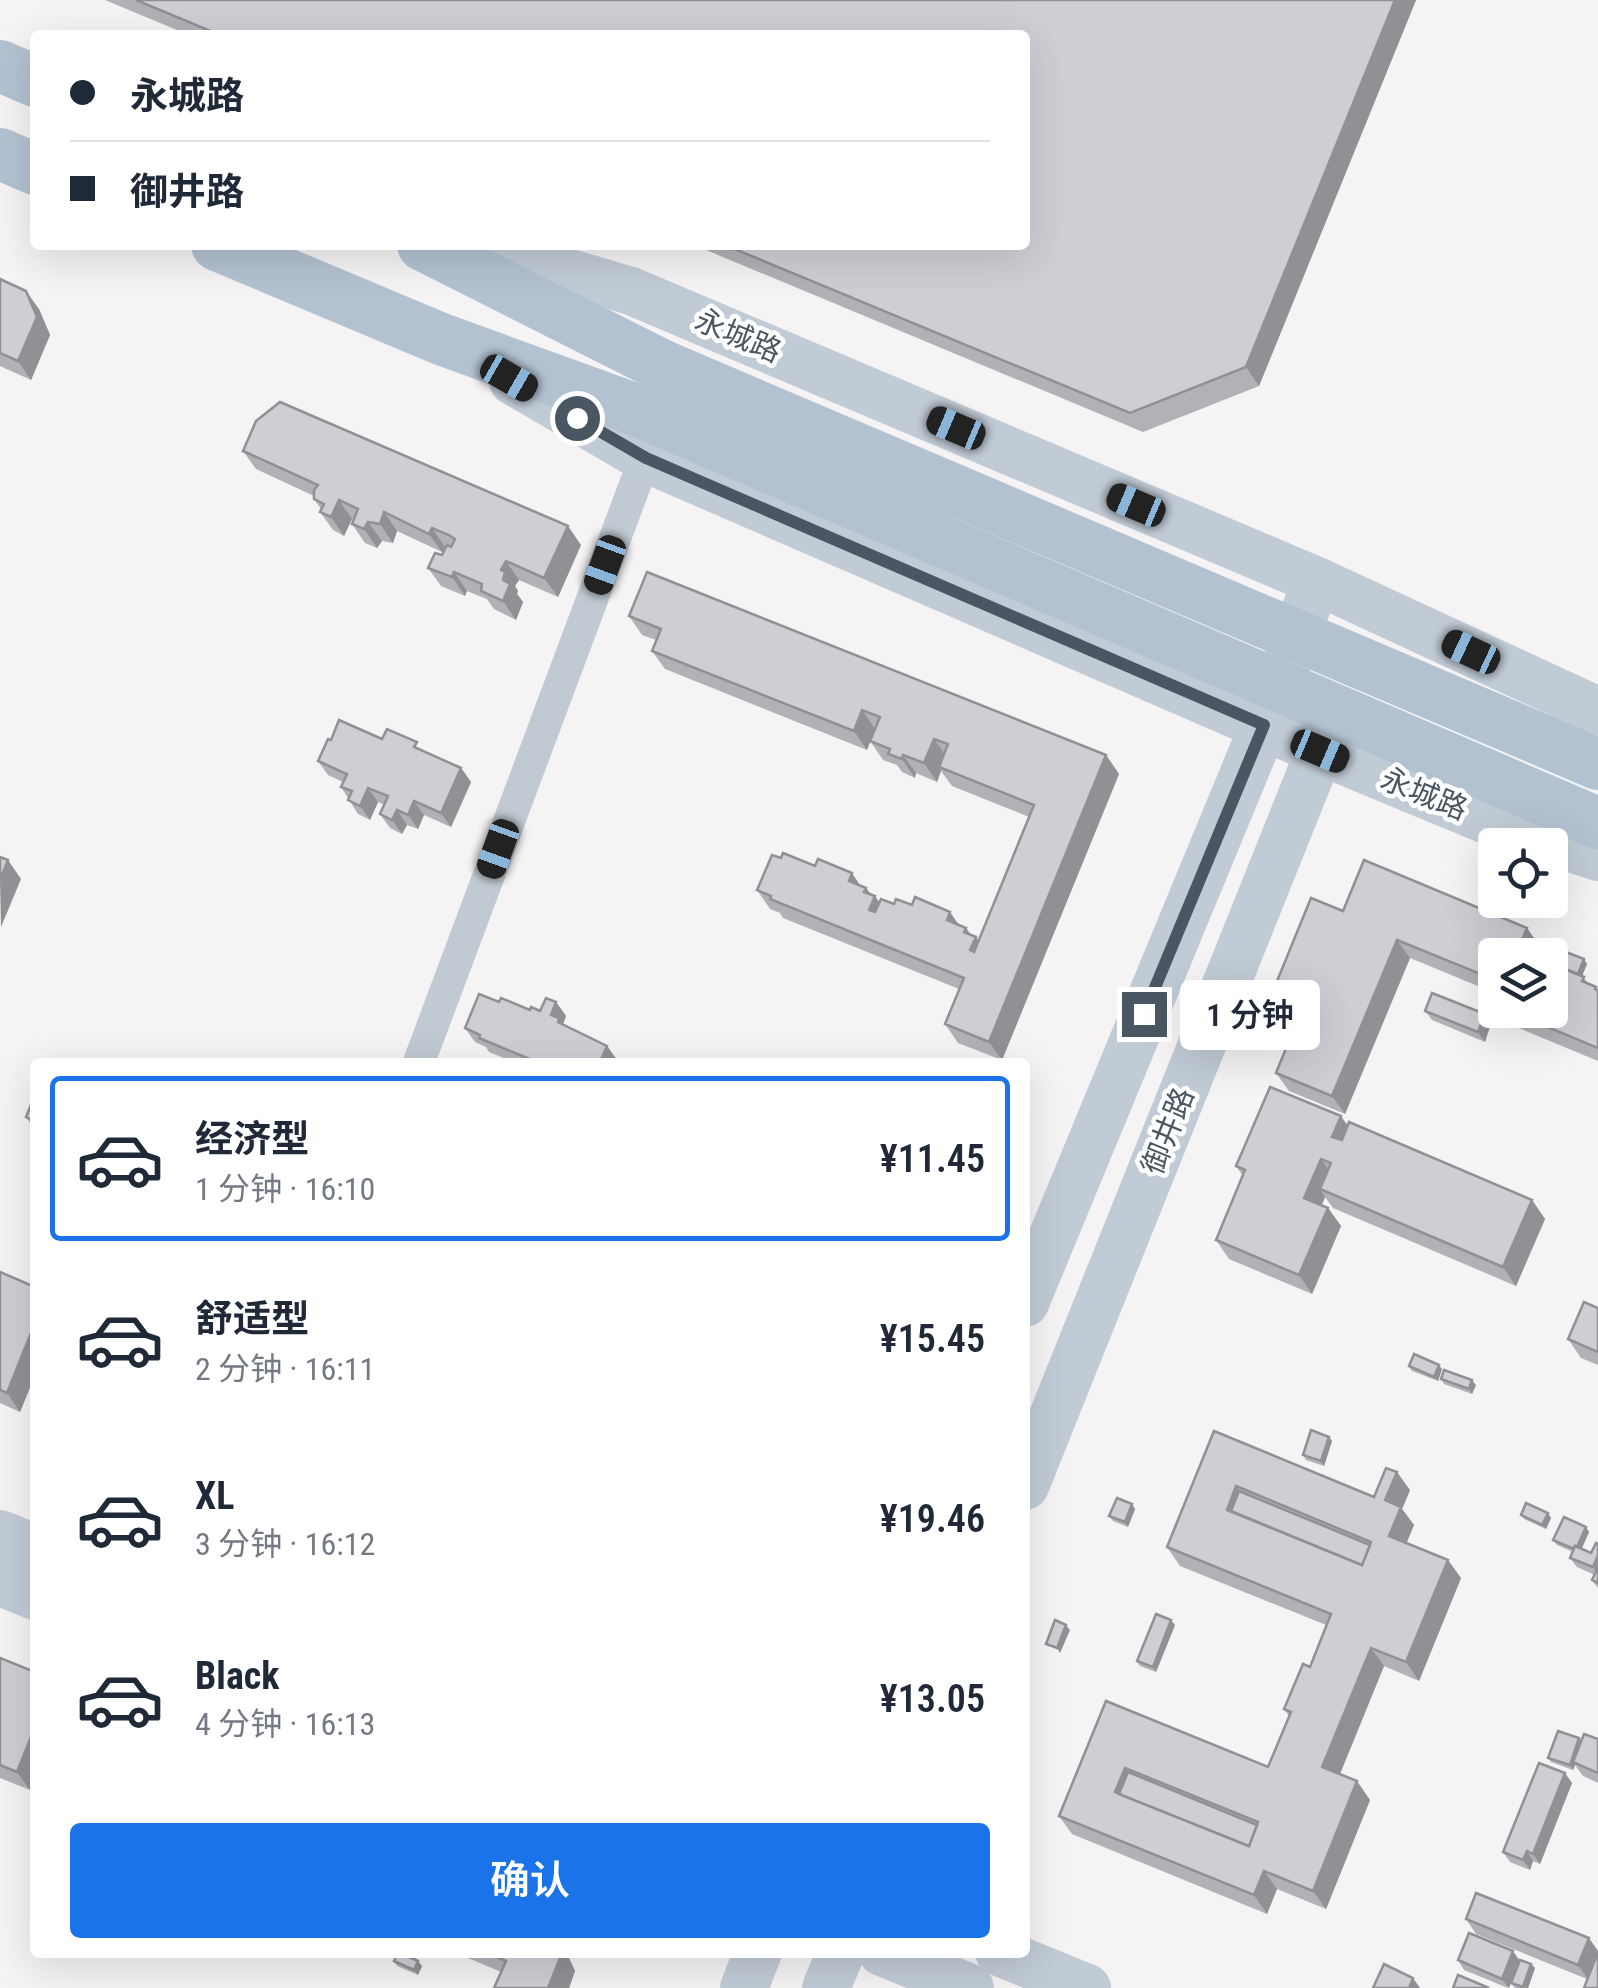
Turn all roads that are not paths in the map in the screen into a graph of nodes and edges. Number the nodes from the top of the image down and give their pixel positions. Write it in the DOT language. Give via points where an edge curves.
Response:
graph roads {
  1 [pos="0,66"];
  2 [pos="30,78"];
  3 [pos="0,154"];
  4 [pos="30,167"];
  5 [pos="229,250"];
  6 [pos="433,250"];
  7 [pos="491,250"];
  8 [pos="640,433"];
  9 [pos="1317,581"];
  10 [pos="1376,608"];
  11 [pos="1598,711"];
  12 [pos="1264,725"];
  13 [pos="1320,751"];
  14 [pos="1598,764"];
  15 [pos="1598,823"];
  16 [pos="1598,857"];
  17 [pos="419,1058"];
  18 [pos="1030,1291"];
  19 [pos="1030,1474"];
  20 [pos="0,1534"];
  21 [pos="30,1546"];
  22 [pos="0,1582"];
  23 [pos="30,1594"];
  24 [pos="756,1958"];
  25 [pos="838,1958"];
  26 [pos="897,1958"];
  27 [pos="1013,1958"];
  28 [pos="744,1988"];
  29 [pos="826,1988"];
  30 [pos="970,1988"];
  31 [pos="1087,1988"];
  1 -- 2 [label="main road"];
  3 -- 4 [label="main road"];
  5 -- 8 [label="main road, 永城路"];
  6 -- 14 [label="main road, 永城路, bridge" via="664,366"];
  7 -- 9 [label="street, 永城路" via="631,291"];
  8 -- 12 [label="street, 永城路"];
  8 -- 15 [label="main road, bridge"];
  8 -- 17 [label="street"];
  9 -- 10 [label="street, 永城路"];
  9 -- 12 [label="street"];
  10 -- 11 [label="street, 永城路"];
  10 -- 13 [label="street, 御井路"];
  12 -- 13 [label="street, 永城路"];
  12 -- 18 [label="street"];
  13 -- 16 [label="street, 永城路" via="1489,821"];
  13 -- 19 [label="street, 御井路"];
  20 -- 21 [label="street"];
  22 -- 23 [label="street"];
  24 -- 28 [label="street"];
  25 -- 29 [label="street"];
  26 -- 30 [label="street"];
  27 -- 31 [label="street"];
}
